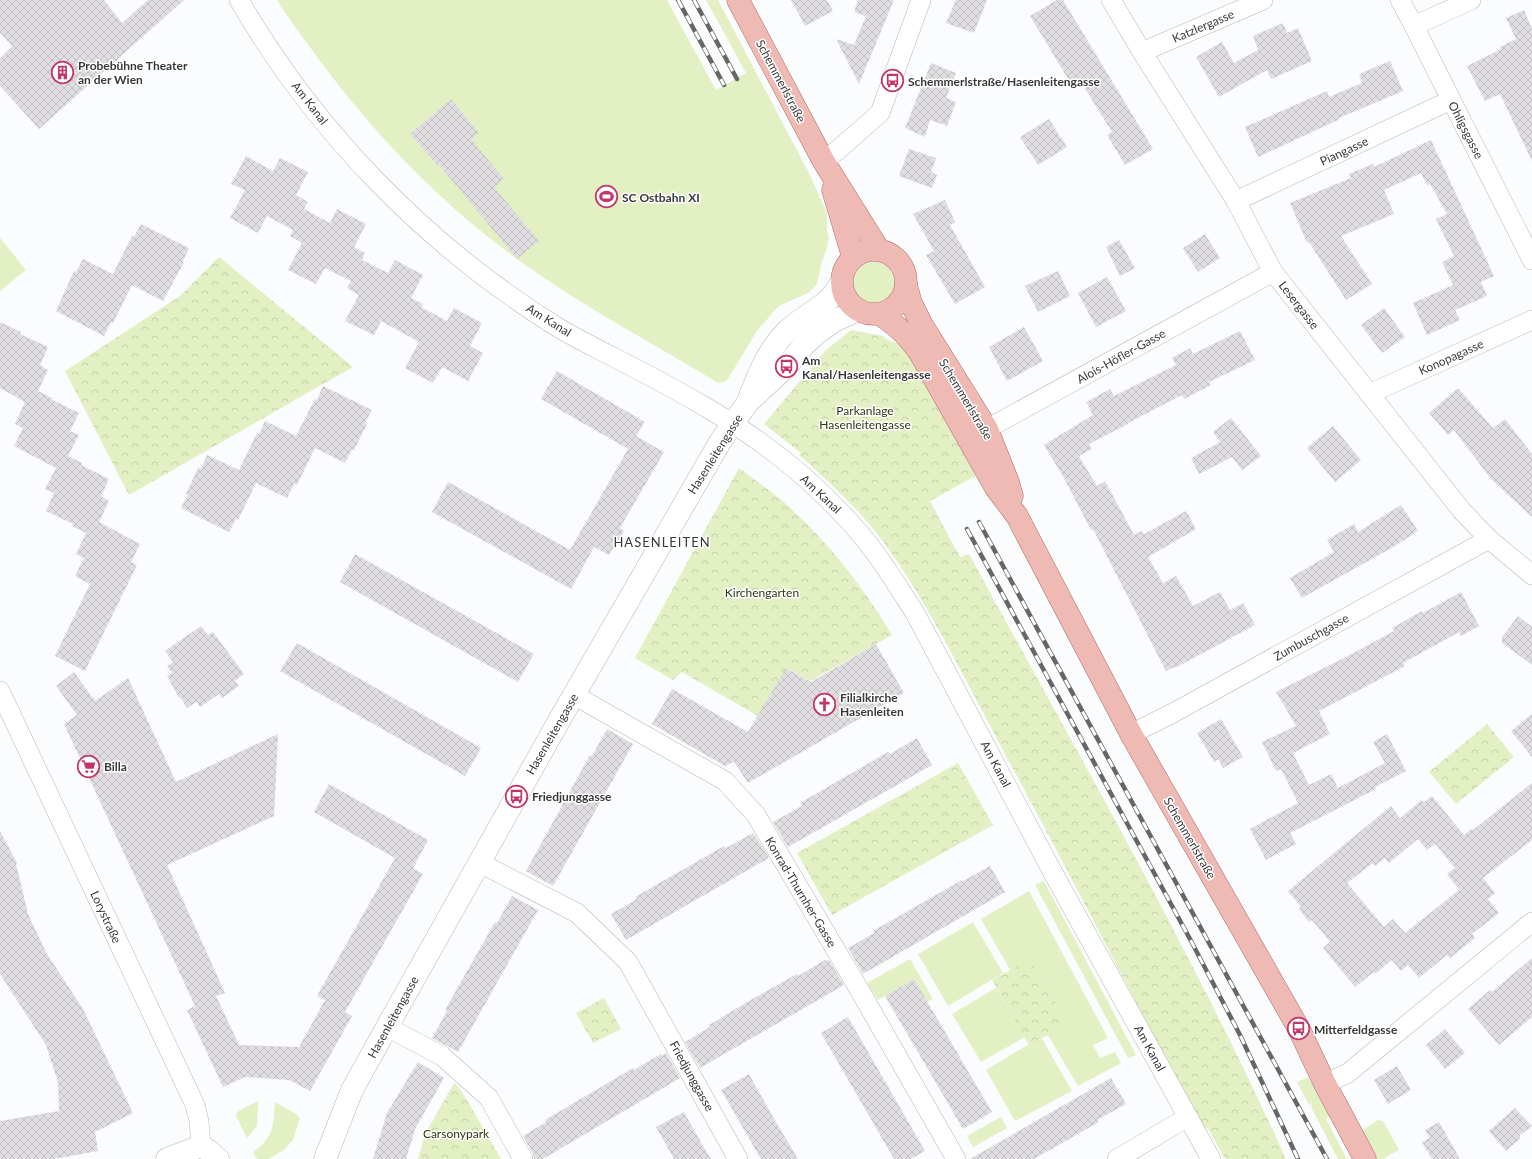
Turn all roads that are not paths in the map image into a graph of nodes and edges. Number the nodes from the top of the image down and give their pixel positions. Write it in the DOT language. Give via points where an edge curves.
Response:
graph roads {
  1 [pos="239,0"];
  2 [pos="738,0"];
  3 [pos="921,0"];
  4 [pos="1111,0"];
  5 [pos="1264,0"];
  6 [pos="1400,0"];
  7 [pos="1471,0"];
  8 [pos="1414,26"];
  9 [pos="1142,52"];
  10 [pos="1451,100"];
  11 [pos="824,162"];
  12 [pos="1236,201"];
  13 [pos="879,250"];
  14 [pos="853,257"];
  15 [pos="1532,260"];
  16 [pos="1273,272"];
  17 [pos="841,283"];
  18 [pos="906,285"];
  19 [pos="858,310"];
  20 [pos="879,314"];
  21 [pos="1532,320"];
  22 [pos="1369,394"];
  23 [pos="748,402"];
  24 [pos="732,423"];
  25 [pos="978,434"];
  26 [pos="1489,539"];
  27 [pos="1532,575"];
  28 [pos="0,691"];
  29 [pos="574,695"];
  30 [pos="1131,734"];
  31 [pos="480,863"];
  32 [pos="1532,922"];
  33 [pos="387,1026"];
  34 [pos="1325,1084"];
  35 [pos="1188,1117"];
  36 [pos="201,1146"];
  37 [pos="167,1159"];
  38 [pos="218,1159"];
  39 [pos="325,1159"];
  40 [pos="523,1159"];
  41 [pos="738,1159"];
  42 [pos="956,1159"];
  43 [pos="1117,1159"];
  44 [pos="1211,1159"];
  45 [pos="1365,1159"];
  1 -- 24 [label="street, Am Kanal" via="272,52 333,132 431,234 507,293 555,325"];
  2 -- 11 [label="main road, Schemmerlstraße"];
  3 -- 11 [label="street" via="880,113"];
  4 -- 9 [label="street, Lesergasse"];
  5 -- 9 [label="street, Katzlergasse"];
  6 -- 8 [label="street, Ohligsgasse"];
  7 -- 8 [label="street"];
  8 -- 10 [label="street, Ohligsgasse"];
  9 -- 12 [label="street, Lesergasse"];
  10 -- 12 [label="street, Piangasse"];
  10 -- 15 [label="street, Ohligsgasse"];
  11 -- 13 [label="main road, Schemmerlstraße"];
  11 -- 14 [label="main road, Schemmerlstraße"];
  12 -- 16 [label="street, Lesergasse"];
  13 -- 14 [label="main road" via="865,251"];
  13 -- 18 [label="main road" via="890,254 900,263"];
  14 -- 17 [label="main road" via="843,273"];
  16 -- 22 [label="street, Lesergasse"];
  16 -- 25 [label="street, Alois-Höfler-Gasse"];
  17 -- 19 [label="main road" via="850,304"];
  17 -- 23 [label="street, Hasenleitengasse" via="824,303 786,331 768,355"];
  18 -- 20 [label="main road" via="903,297 897,305 888,312"];
  18 -- 25 [label="main road, Schemmerlstraße" via="911,303"];
  19 -- 20 [label="main road" via="867,314"];
  19 -- 23 [label="street, Hasenleitengasse" via="817,333 771,382"];
  20 -- 25 [label="main road, Schemmerlstraße" via="907,336"];
  21 -- 22 [label="street, Konopagasse"];
  22 -- 26 [label="street, Lesergasse" via="1462,511"];
  23 -- 24 [label="street, Hasenleitengasse"];
  24 -- 29 [label="street, Hasenleitengasse"];
  24 -- 35 [label="street, Am Kanal" via="823,493 858,531 893,578 915,613 1056,878"];
  25 -- 30 [label="main road, Schemmerlstraße" via="996,488 1017,516"];
  26 -- 27 [label="street, Lesergasse"];
  26 -- 30 [label="street, Zumbuschgasse"];
  28 -- 36 [label="street, Lorystraße" via="195,1105"];
  29 -- 31 [label="street, Hasenleitengasse"];
  29 -- 42 [label="street, Konrad-Thurnher-Gasse" via="725,781 756,815"];
  30 -- 34 [label="main road, Schemmerlstraße" via="1299,1029"];
  31 -- 33 [label="street, Hasenleitengasse"];
  31 -- 41 [label="street, Friedjunggasse" via="577,912 628,962"];
  32 -- 34 [label="street" via="1348,1073"];
  33 -- 39 [label="street, Hasenleitengasse" via="352,1090"];
  33 -- 40 [label="street" via="442,1056 489,1098"];
  34 -- 45 [label="main road, Schemmerlstraße"];
  35 -- 43 [label="street"];
  35 -- 44 [label="street, Am Kanal"];
  36 -- 37 [label="street"];
  36 -- 38 [label="street"];
}
